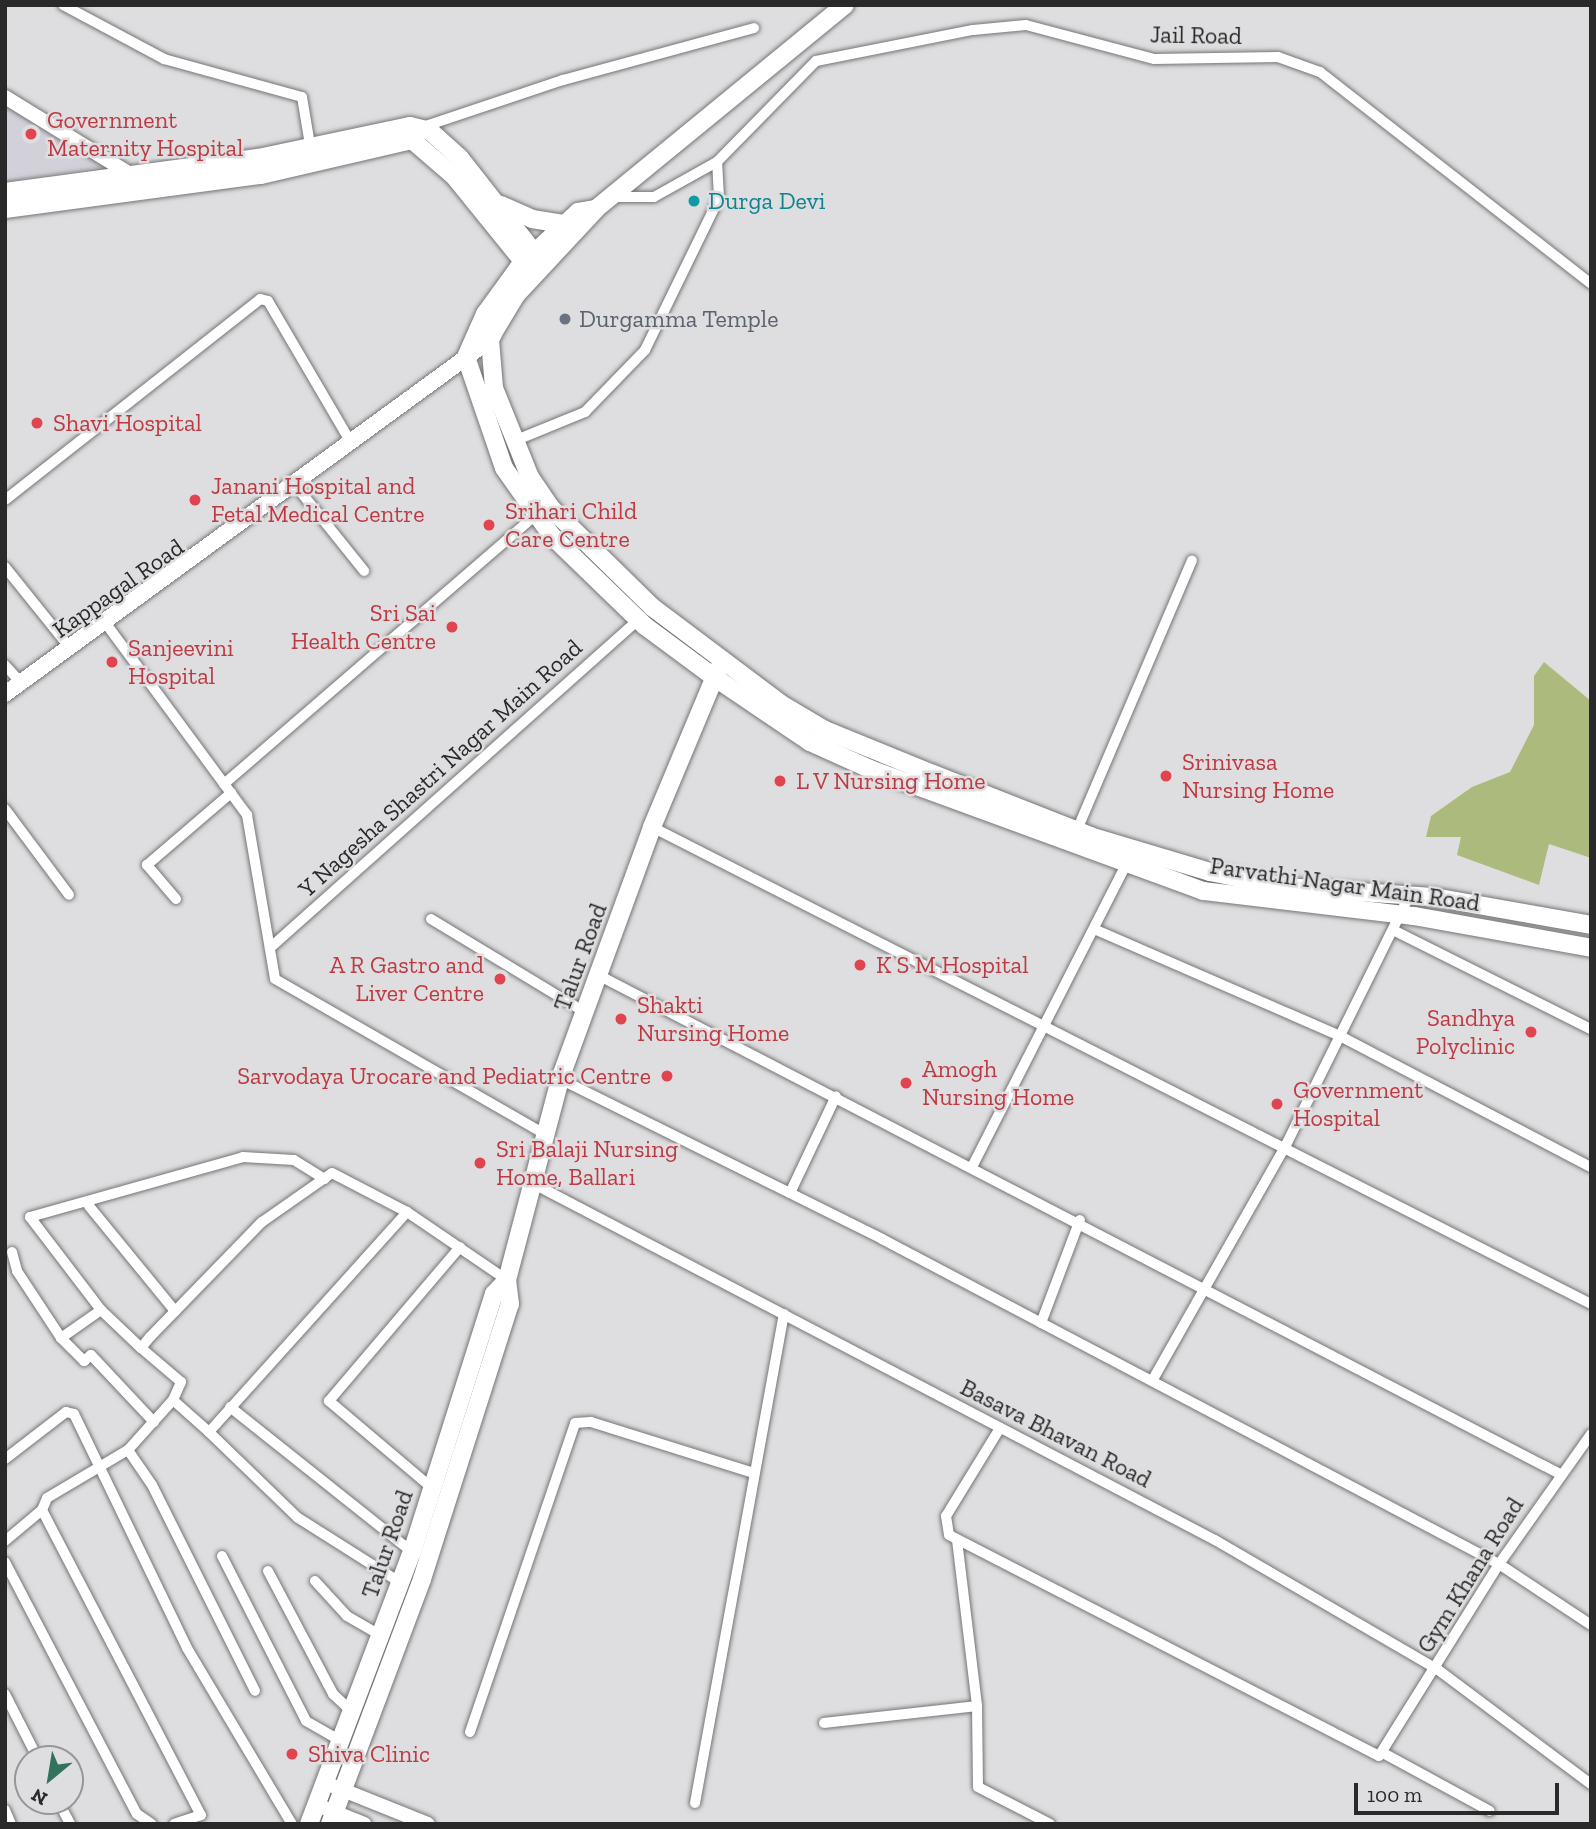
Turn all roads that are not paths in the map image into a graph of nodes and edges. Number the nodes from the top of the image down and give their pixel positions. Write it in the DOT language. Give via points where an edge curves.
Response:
graph roads {
  1 [pos="63,5"];
  2 [pos="845,5"];
  3 [pos="754,28"];
  4 [pos="5,97"];
  5 [pos="420,128"];
  6 [pos="310,145"];
  7 [pos="717,162"];
  8 [pos="129,173"];
  9 [pos="153,188"];
  10 [pos="5,192"];
  11 [pos="617,197"];
  12 [pos="501,205"];
  13 [pos="5,209"];
  14 [pos="596,209"];
  15 [pos="564,224"];
  16 [pos="534,263"];
  17 [pos="1591,284"];
  18 [pos="489,340"];
  19 [pos="466,357"];
  20 [pos="514,441"];
  21 [pos="352,444"];
  22 [pos="296,486"];
  23 [pos="5,500"];
  24 [pos="536,515"];
  25 [pos="1192,560"];
  26 [pos="5,567"];
  27 [pos="364,571"];
  28 [pos="639,619"];
  29 [pos="107,625"];
  30 [pos="71,649"];
  31 [pos="724,660"];
  32 [pos="5,665"];
  33 [pos="714,677"];
  34 [pos="21,683"];
  35 [pos="5,694"];
  36 [pos="228,788"];
  37 [pos="5,809"];
  38 [pos="652,827"];
  39 [pos="1077,830"];
  40 [pos="1126,865"];
  41 [pos="69,895"];
  42 [pos="1409,896"];
  43 [pos="176,899"];
  44 [pos="431,919"];
  45 [pos="1395,922"];
  46 [pos="1591,925"];
  47 [pos="1094,929"];
  48 [pos="270,948"];
  49 [pos="1591,948"];
  50 [pos="600,976"];
  51 [pos="586,1013"];
  52 [pos="1044,1026"];
  53 [pos="1591,1029"];
  54 [pos="1340,1036"];
  55 [pos="560,1079"];
  56 [pos="836,1096"];
  57 [pos="543,1133"];
  58 [pos="1284,1149"];
  59 [pos="972,1165"];
  60 [pos="1591,1167"];
  61 [pos="324,1179"];
  62 [pos="534,1184"];
  63 [pos="790,1194"];
  64 [pos="89,1206"];
  65 [pos="407,1212"];
  66 [pos="1080,1220"];
  67 [pos="460,1247"];
  68 [pos="12,1252"];
  69 [pos="507,1280"];
  70 [pos="1207,1286"];
  71 [pos="1591,1304"];
  72 [pos="101,1310"];
  73 [pos="175,1311"];
  74 [pos="783,1314"];
  75 [pos="1041,1323"];
  76 [pos="61,1338"];
  77 [pos="141,1348"];
  78 [pos="1152,1381"];
  79 [pos="173,1400"];
  80 [pos="230,1407"];
  81 [pos="154,1422"];
  82 [pos="1000,1428"];
  83 [pos="209,1432"];
  84 [pos="1591,1434"];
  85 [pos="128,1450"];
  86 [pos="5,1459"];
  87 [pos="103,1465"];
  88 [pos="754,1472"];
  89 [pos="1560,1474"];
  90 [pos="432,1488"];
  91 [pos="43,1510"];
  92 [pos="957,1540"];
  93 [pos="5,1541"];
  94 [pos="412,1552"];
  95 [pos="222,1556"];
  96 [pos="5,1562"];
  97 [pos="1499,1564"];
  98 [pos="268,1571"];
  99 [pos="315,1581"];
  100 [pos="401,1583"];
  101 [pos="1591,1625"];
  102 [pos="382,1636"];
  103 [pos="1437,1669"];
  104 [pos="255,1691"];
  105 [pos="5,1694"];
  106 [pos="976,1706"];
  107 [pos="352,1712"];
  108 [pos="824,1723"];
  109 [pos="470,1732"];
  110 [pos="341,1741"];
  111 [pos="30,1745"];
  112 [pos="1385,1754"];
  113 [pos="1568,1763"];
  114 [pos="1591,1773"];
  115 [pos="325,1783"];
  116 [pos="1591,1784"];
  117 [pos="346,1790"];
  118 [pos="695,1803"];
  119 [pos="317,1805"];
  120 [pos="5,1811"];
  121 [pos="1490,1811"];
  122 [pos="333,1818"];
  123 [pos="11,1824"];
  124 [pos="152,1824"];
  125 [pos="174,1824"];
  126 [pos="292,1824"];
  127 [pos="309,1824"];
  128 [pos="364,1824"];
  129 [pos="428,1824"];
  130 [pos="1050,1824"];
  1 -- 6 [label="street" via="164,59 302,97"];
  2 -- 11 [label="main road"];
  3 -- 5 [label="street" via="563,80"];
  4 -- 8 [label="street"];
  5 -- 6 [label="main road" via="391,126"];
  5 -- 12 [label="main road" via="444,142"];
  6 -- 8 [label="main road" via="258,158"];
  7 -- 11 [label="street, Jail Road" via="654,197"];
  7 -- 17 [label="street, Jail Road" via="810,64 973,30 1026,25 1154,59 1278,57 1320,72 1362,99"];
  7 -- 20 [label="street" via="719,198 645,350 585,412"];
  8 -- 9 [label="street"];
  8 -- 10 [label="main road"];
  9 -- 13 [label="main road"];
  9 -- 16 [label="main road" via="284,172 412,140 443,164"];
  11 -- 14 [label="main road"];
  12 -- 15 [label="main road" via="532,219"];
  12 -- 16 [label="main road"];
  14 -- 15 [label="main road"];
  14 -- 16 [label="main road"];
  15 -- 16 [label="main road"];
  16 -- 18 [label="main road"];
  16 -- 19 [label="main road" via="485,314"];
  18 -- 19 [label="main road, Kappagal Road"];
  18 -- 20 [label="main road, Parvathi Nagar Main Road" via="494,388"];
  19 -- 21 [label="main road, Kappagal Road"];
  19 -- 24 [label="main road, Parvathi Nagar Main Road" via="504,468"];
  20 -- 31 [label="main road, Parvathi Nagar Main Road" via="530,477 575,537"];
  21 -- 22 [label="main road, Kappagal Road"];
  21 -- 23 [label="street" via="268,301 260,299"];
  22 -- 27 [label="street"];
  22 -- 29 [label="main road, Kappagal Road"];
  24 -- 28 [label="main road, Parvathi Nagar Main Road"];
  24 -- 36 [label="street"];
  25 -- 39 [label="street"];
  26 -- 30 [label="street"];
  28 -- 33 [label="main road, Parvathi Nagar Main Road"];
  28 -- 48 [label="street, Y Nagesha Shastri Nagar Main Road"];
  29 -- 30 [label="main road, Kappagal Road"];
  29 -- 36 [label="street"];
  30 -- 34 [label="main road, Kappagal Road"];
  31 -- 33 [label="main road, Talur Road"];
  31 -- 39 [label="main road, Parvathi Nagar Main Road" via="781,704 825,730"];
  32 -- 34 [label="street"];
  33 -- 38 [label="main road, Talur Road"];
  33 -- 40 [label="main road, Parvathi Nagar Main Road" via="810,742"];
  34 -- 35 [label="main road, Kappagal Road"];
  36 -- 43 [label="street" via="147,865"];
  36 -- 48 [label="street" via="247,815"];
  37 -- 41 [label="street"];
  38 -- 50 [label="main road, Talur Road"];
  38 -- 52 [label="street"];
  39 -- 42 [label="main road, Parvathi Nagar Main Road" via="1223,875"];
  40 -- 45 [label="main road, Parvathi Nagar Main Road" via="1235,897"];
  40 -- 47 [label="street"];
  42 -- 45 [label="street"];
  42 -- 46 [label="main road, Parvathi Nagar Main Road"];
  44 -- 51 [label="street"];
  45 -- 49 [label="main road, Parvathi Nagar Main Road"];
  45 -- 53 [label="street"];
  45 -- 54 [label="street"];
  47 -- 52 [label="street"];
  47 -- 54 [label="street"];
  48 -- 57 [label="street" via="275,979"];
  50 -- 51 [label="main road, Talur Road"];
  50 -- 56 [label="street"];
  51 -- 55 [label="main road, Talur Road"];
  52 -- 58 [label="street"];
  52 -- 59 [label="street"];
  54 -- 58 [label="street"];
  54 -- 60 [label="street"];
  55 -- 57 [label="main road, Talur Road"];
  55 -- 63 [label="street"];
  56 -- 59 [label="street"];
  56 -- 63 [label="street"];
  57 -- 62 [label="main road, Talur Road"];
  58 -- 70 [label="street"];
  58 -- 71 [label="street"];
  59 -- 66 [label="street"];
  61 -- 64 [label="street" via="294,1160 243,1157"];
  61 -- 65 [label="street" via="332,1174"];
  61 -- 73 [label="street" via="262,1222"];
  62 -- 69 [label="main road, Talur Road"];
  62 -- 74 [label="street, Basava Bhavan Road"];
  63 -- 75 [label="street"];
  64 -- 72 [label="street" via="30,1217"];
  64 -- 73 [label="street"];
  65 -- 67 [label="street"];
  65 -- 80 [label="street"];
  66 -- 70 [label="street"];
  66 -- 75 [label="street"];
  67 -- 69 [label="street"];
  67 -- 90 [label="street" via="329,1401"];
  68 -- 76 [label="street" via="17,1272"];
  69 -- 90 [label="main road, Talur Road" via="494,1294"];
  69 -- 117 [label="main road, Talur Road" via="510,1304"];
  70 -- 78 [label="street"];
  70 -- 89 [label="street"];
  72 -- 76 [label="street"];
  72 -- 77 [label="street"];
  73 -- 77 [label="street"];
  74 -- 82 [label="street, Basava Bhavan Road"];
  74 -- 88 [label="street"];
  75 -- 78 [label="street"];
  76 -- 81 [label="street" via="84,1361 91,1354"];
  77 -- 79 [label="street" via="181,1381"];
  78 -- 97 [label="street"];
  79 -- 81 [label="street"];
  79 -- 83 [label="street"];
  80 -- 83 [label="street"];
  80 -- 94 [label="street"];
  81 -- 85 [label="street"];
  82 -- 92 [label="street" via="943,1523"];
  82 -- 103 [label="street, Basava Bhavan Road" via="1215,1540"];
  83 -- 100 [label="street" via="298,1518"];
  84 -- 89 [label="street, Gym Khana Road"];
  85 -- 87 [label="street"];
  85 -- 104 [label="street" via="152,1485"];
  86 -- 87 [label="street" via="69,1411"];
  87 -- 91 [label="street" via="47,1497"];
  87 -- 126 [label="street" via="187,1648"];
  88 -- 109 [label="street" via="591,1422 575,1423"];
  88 -- 118 [label="street"];
  89 -- 97 [label="street, Gym Khana Road"];
  90 -- 94 [label="main road, Talur Road"];
  91 -- 93 [label="street"];
  91 -- 125 [label="street" via="201,1815"];
  92 -- 106 [label="street"];
  92 -- 112 [label="street"];
  94 -- 100 [label="main road, Talur Road"];
  95 -- 110 [label="street" via="306,1721"];
  96 -- 124 [label="street" via="137,1814"];
  97 -- 101 [label="street"];
  97 -- 103 [label="street, Gym Khana Road"];
  98 -- 107 [label="street" via="333,1694"];
  99 -- 102 [label="street" via="347,1616"];
  100 -- 102 [label="main road, Talur Road"];
  102 -- 107 [label="main road, Talur Road"];
  103 -- 112 [label="street, Gym Khana Road"];
  103 -- 113 [label="street, Basava Bhavan Road"];
  105 -- 111 [label="street"];
  106 -- 108 [label="street"];
  106 -- 130 [label="street" via="978,1787"];
  107 -- 110 [label="main road, Talur Road"];
  110 -- 115 [label="main road, Talur Road"];
  112 -- 121 [label="street"];
  113 -- 114 [label="street"];
  113 -- 116 [label="street"];
  115 -- 117 [label="street"];
  115 -- 119 [label="main road, Talur Road"];
  117 -- 122 [label="main road, Talur Road"];
  117 -- 129 [label="street"];
  119 -- 122 [label="street"];
  119 -- 127 [label="main road, Talur Road"];
  120 -- 123 [label="street"];
  122 -- 128 [label="street"];
}
